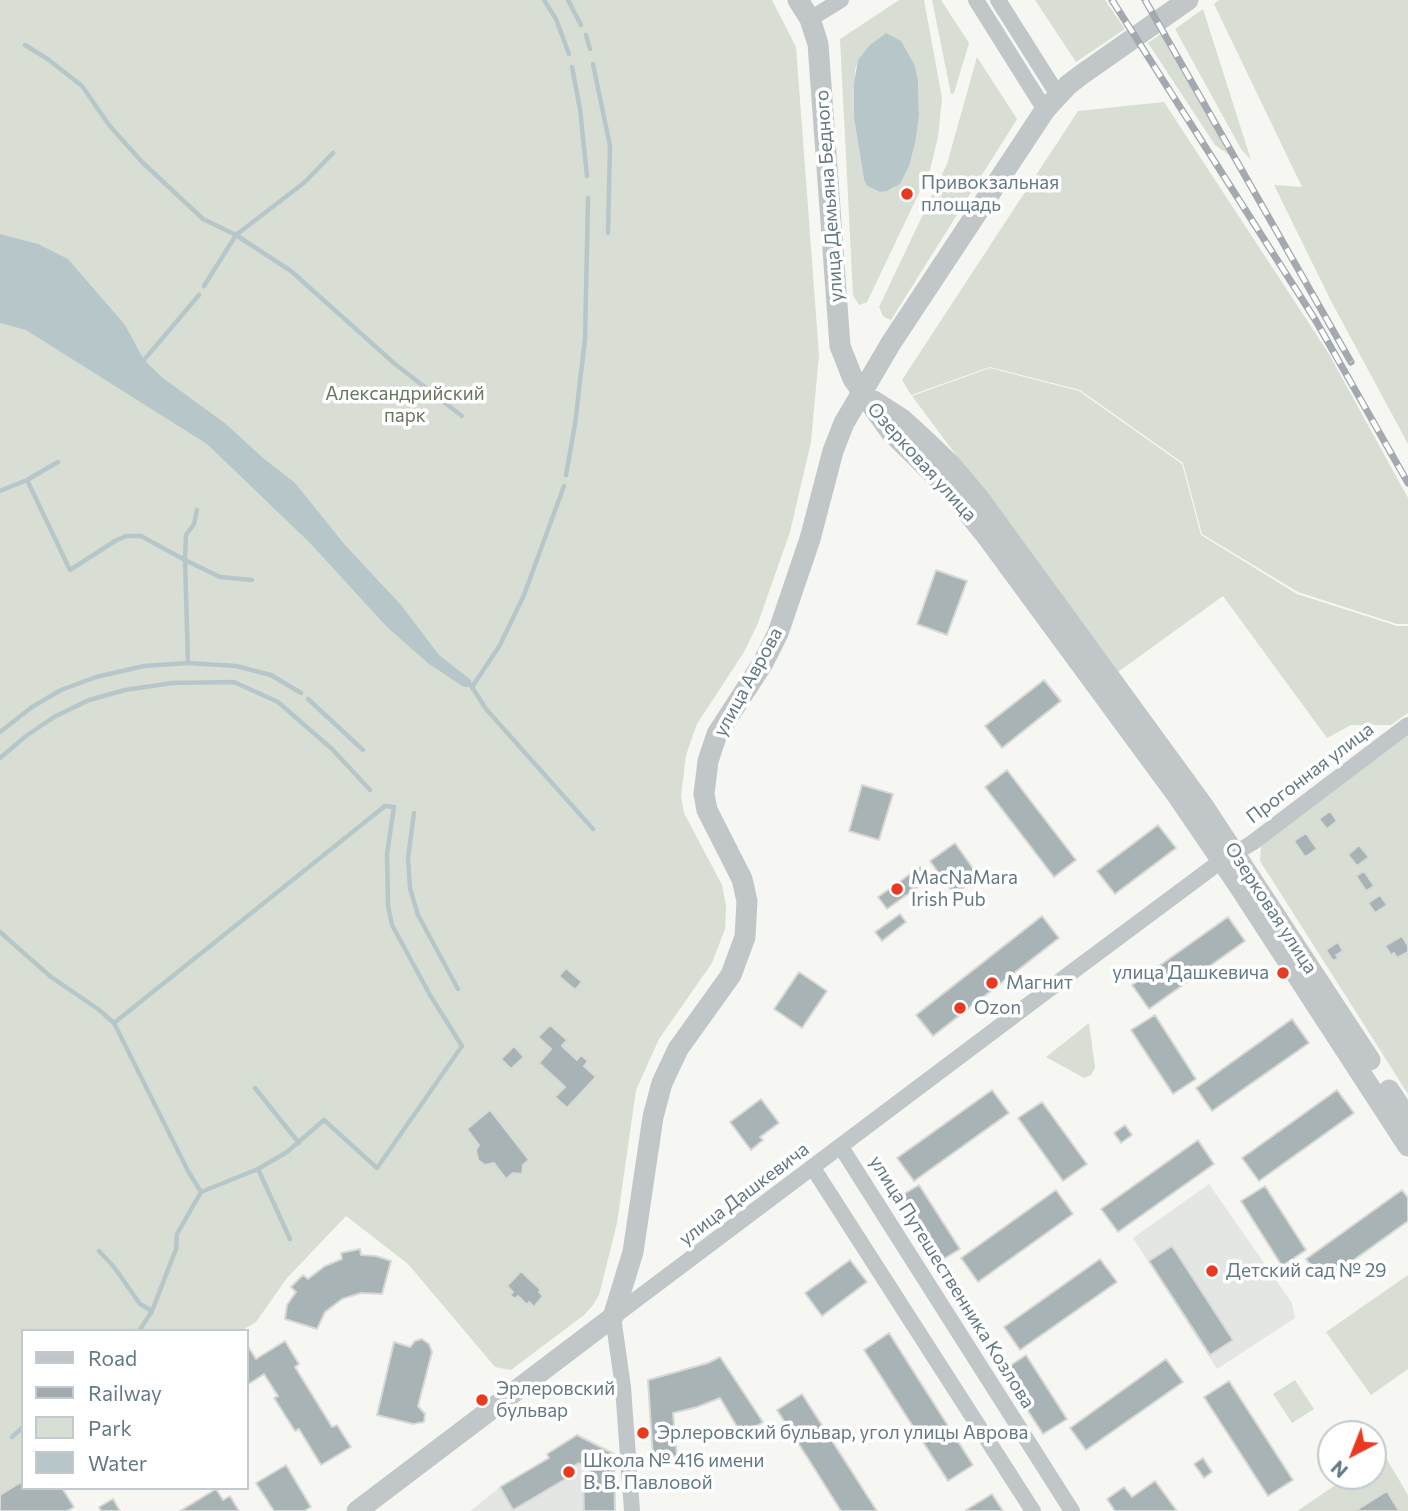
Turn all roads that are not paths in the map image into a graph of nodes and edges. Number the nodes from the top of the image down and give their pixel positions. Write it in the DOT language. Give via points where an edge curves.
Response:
graph roads {
  1 [pos="798,0"];
  2 [pos="841,0"];
  3 [pos="976,0"];
  4 [pos="998,0"];
  5 [pos="1188,0"];
  6 [pos="810,19"];
  7 [pos="1052,103"];
  8 [pos="861,392"];
  9 [pos="1408,725"];
  10 [pos="1229,857"];
  11 [pos="1408,1119"];
  12 [pos="1408,1146"];
  13 [pos="841,1147"];
  14 [pos="813,1168"];
  15 [pos="613,1317"];
  16 [pos="357,1511"];
  17 [pos="632,1511"];
  18 [pos="1033,1511"];
  19 [pos="1072,1511"];
  1 -- 6 [label="street, улица Демьяна Бедного"];
  2 -- 6 [label="street"];
  3 -- 7 [label="street"];
  4 -- 7 [label="street"];
  5 -- 7 [label="street, улица Аврова" via="1092,67"];
  6 -- 8 [label="street, улица Демьяна Бедного" via="818,44 840,346"];
  7 -- 8 [label="street, улица Аврова"];
  8 -- 10 [label="street, Озерковая улица" via="901,419 964,480 1204,807"];
  8 -- 15 [label="street, улица Аврова" via="833,451 810,540 778,633 717,734 708,761 707,810 742,879 747,901 745,937 731,975 678,1049 662,1083 637,1228"];
  9 -- 10 [label="street, Прогонная улица"];
  10 -- 11 [label="street, Озерковая улица"];
  10 -- 12 [label="street, Озерковая улица"];
  10 -- 13 [label="street, улица Дашкевича"];
  13 -- 14 [label="street, улица Дашкевича"];
  13 -- 19 [label="street, улица Путешественника Козлова"];
  14 -- 15 [label="street, улица Дашкевича"];
  14 -- 18 [label="street"];
  15 -- 16 [label="street"];
  15 -- 17 [label="street"];
}
